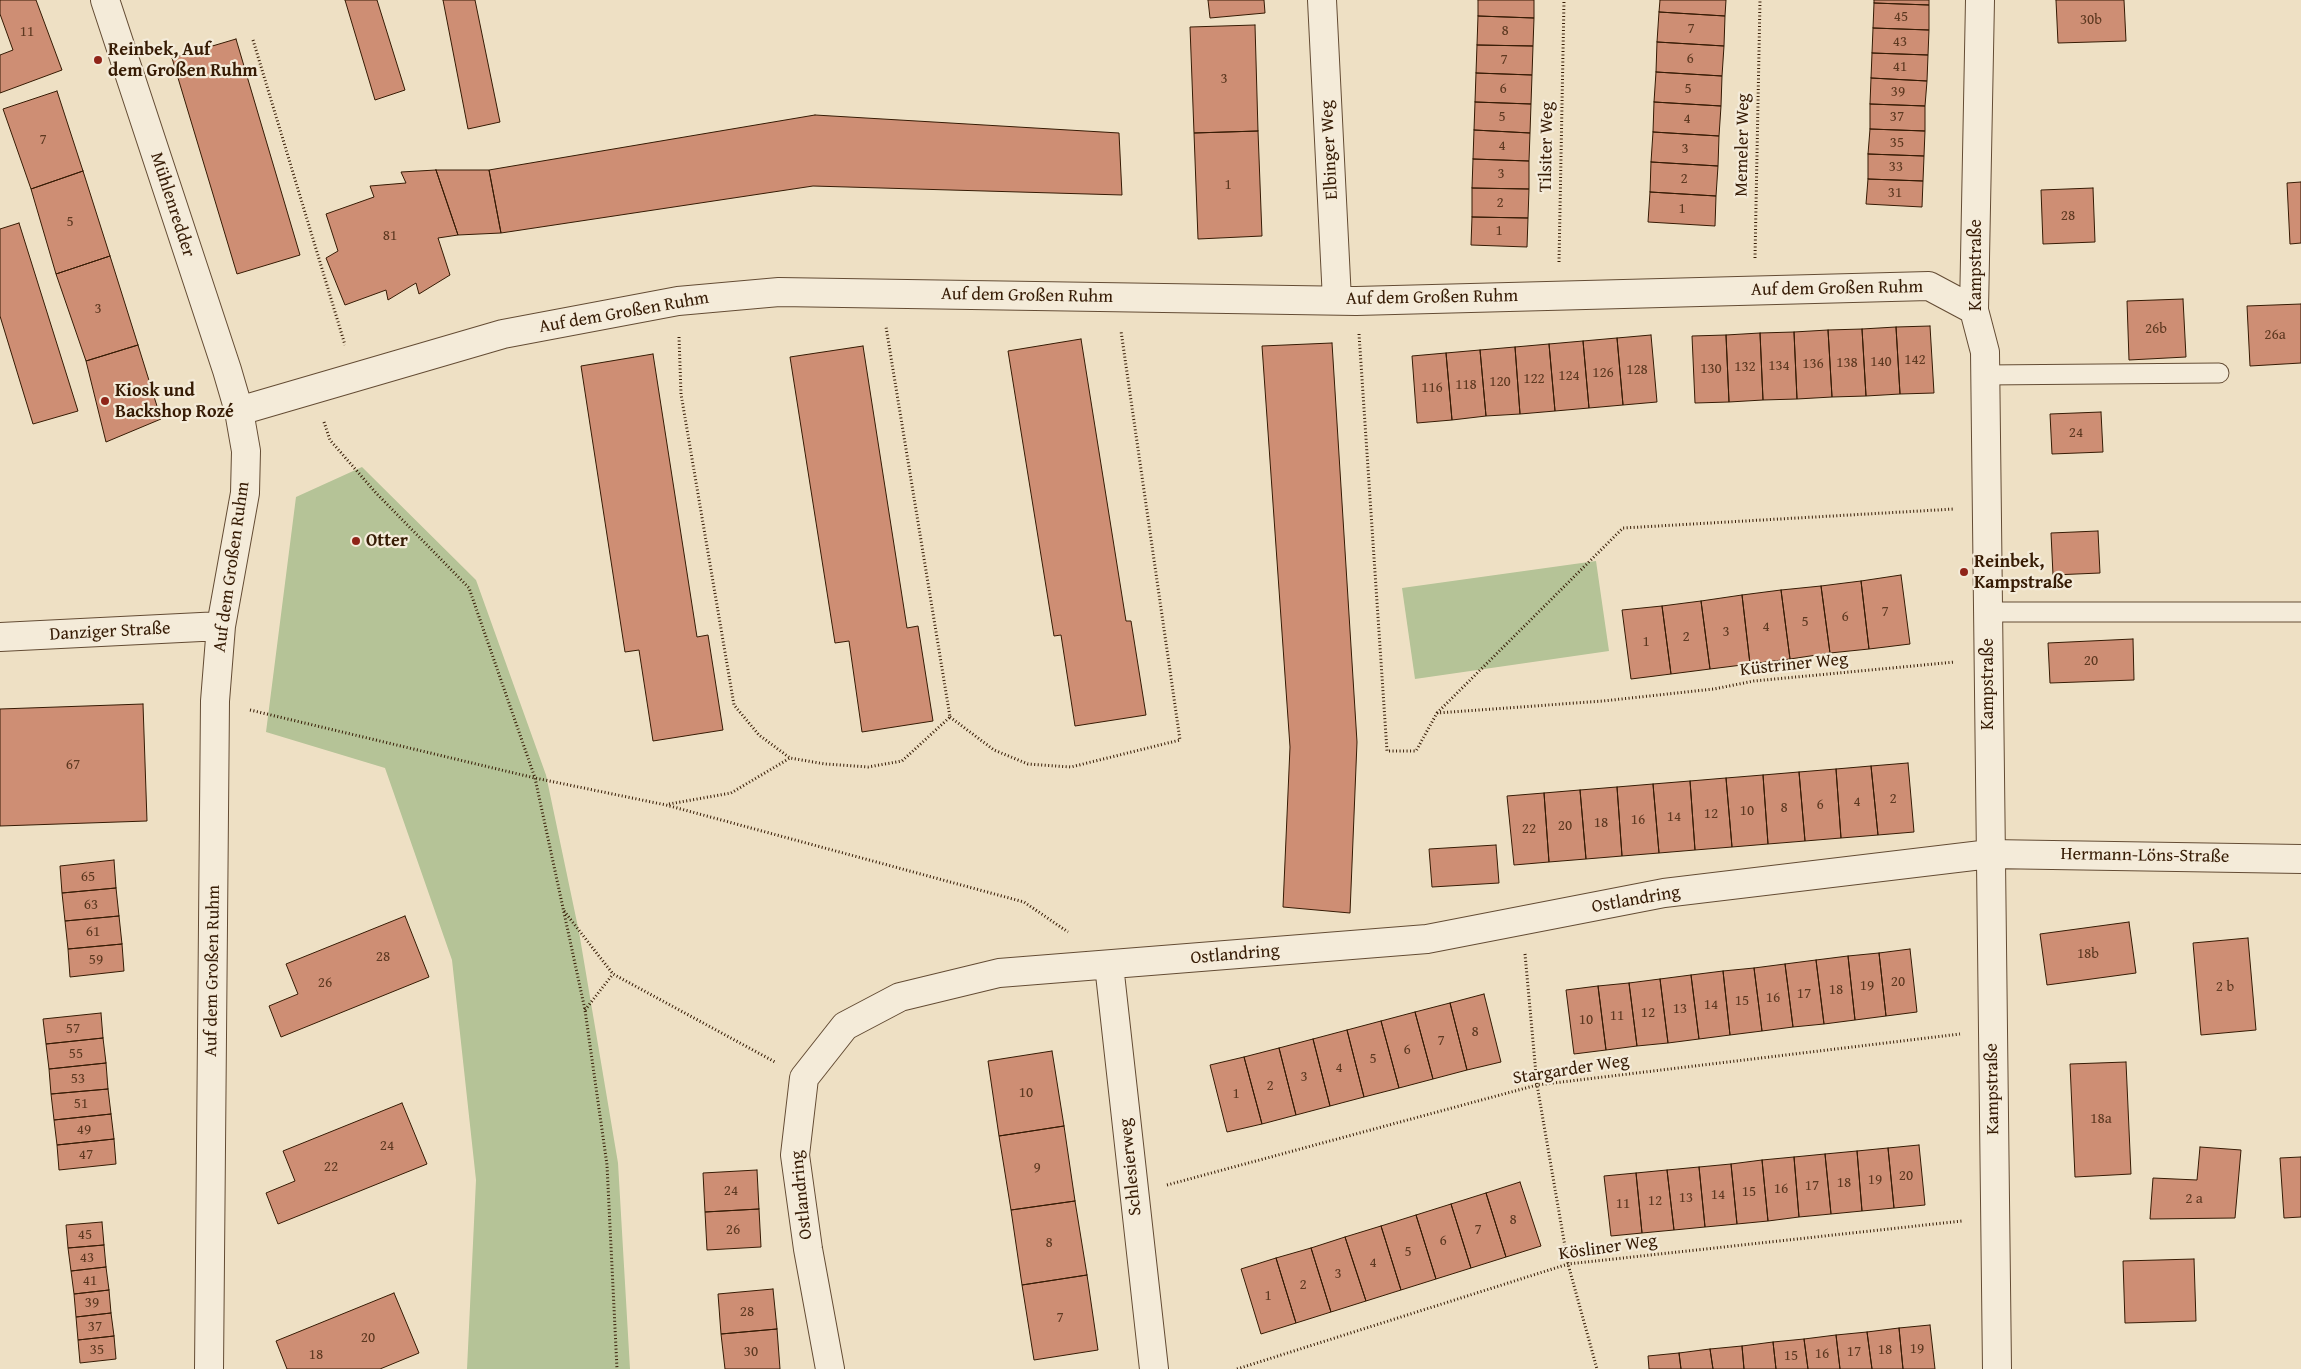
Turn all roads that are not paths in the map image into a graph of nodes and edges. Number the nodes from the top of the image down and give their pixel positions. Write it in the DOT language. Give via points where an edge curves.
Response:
graph roads {
  1 [pos="105,0"];
  2 [pos="1322,0"];
  3 [pos="1980,0"];
  4 [pos="1347,300"];
  5 [pos="1974,310"];
  6 [pos="2219,374"];
  7 [pos="1985,375"];
  8 [pos="239,411"];
  9 [pos="1988,612"];
  10 [pos="2301,612"];
  11 [pos="221,626"];
  12 [pos="0,637"];
  13 [pos="1990,854"];
  14 [pos="2301,859"];
  15 [pos="1109,965"];
  16 [pos="209,1369"];
  17 [pos="830,1369"];
  18 [pos="1154,1369"];
  19 [pos="1997,1369"];
  1 -- 8 [label="street, Mühlenredder"];
  2 -- 4 [label="street, Elbinger Weg"];
  3 -- 5 [label="street, Kampstraße"];
  4 -- 5 [label="street, Auf dem Großen Ruhm" via="1929,286"];
  4 -- 8 [label="street, Auf dem Großen Ruhm" via="779,292 678,301 503,334"];
  5 -- 7 [label="street, Kampstraße" via="1986,352"];
  6 -- 7 [label="lane"];
  7 -- 9 [label="street, Kampstraße"];
  8 -- 11 [label="street, Auf dem Großen Ruhm" via="246,451 245,493"];
  9 -- 10 [label="lane"];
  9 -- 13 [label="street, Kampstraße"];
  11 -- 12 [label="street, Danziger Straße"];
  11 -- 16 [label="street, Auf dem Großen Ruhm" via="215,702"];
  13 -- 14 [label="street, Hermann-Löns-Straße"];
  13 -- 15 [label="street, Ostlandring" via="1664,893 1427,940"];
  13 -- 19 [label="street, Kampstraße"];
  15 -- 17 [label="street, Ostlandring" via="999,973 900,997 845,1026 804,1078 795,1155"];
  15 -- 18 [label="street, Schlesierweg"];
}
